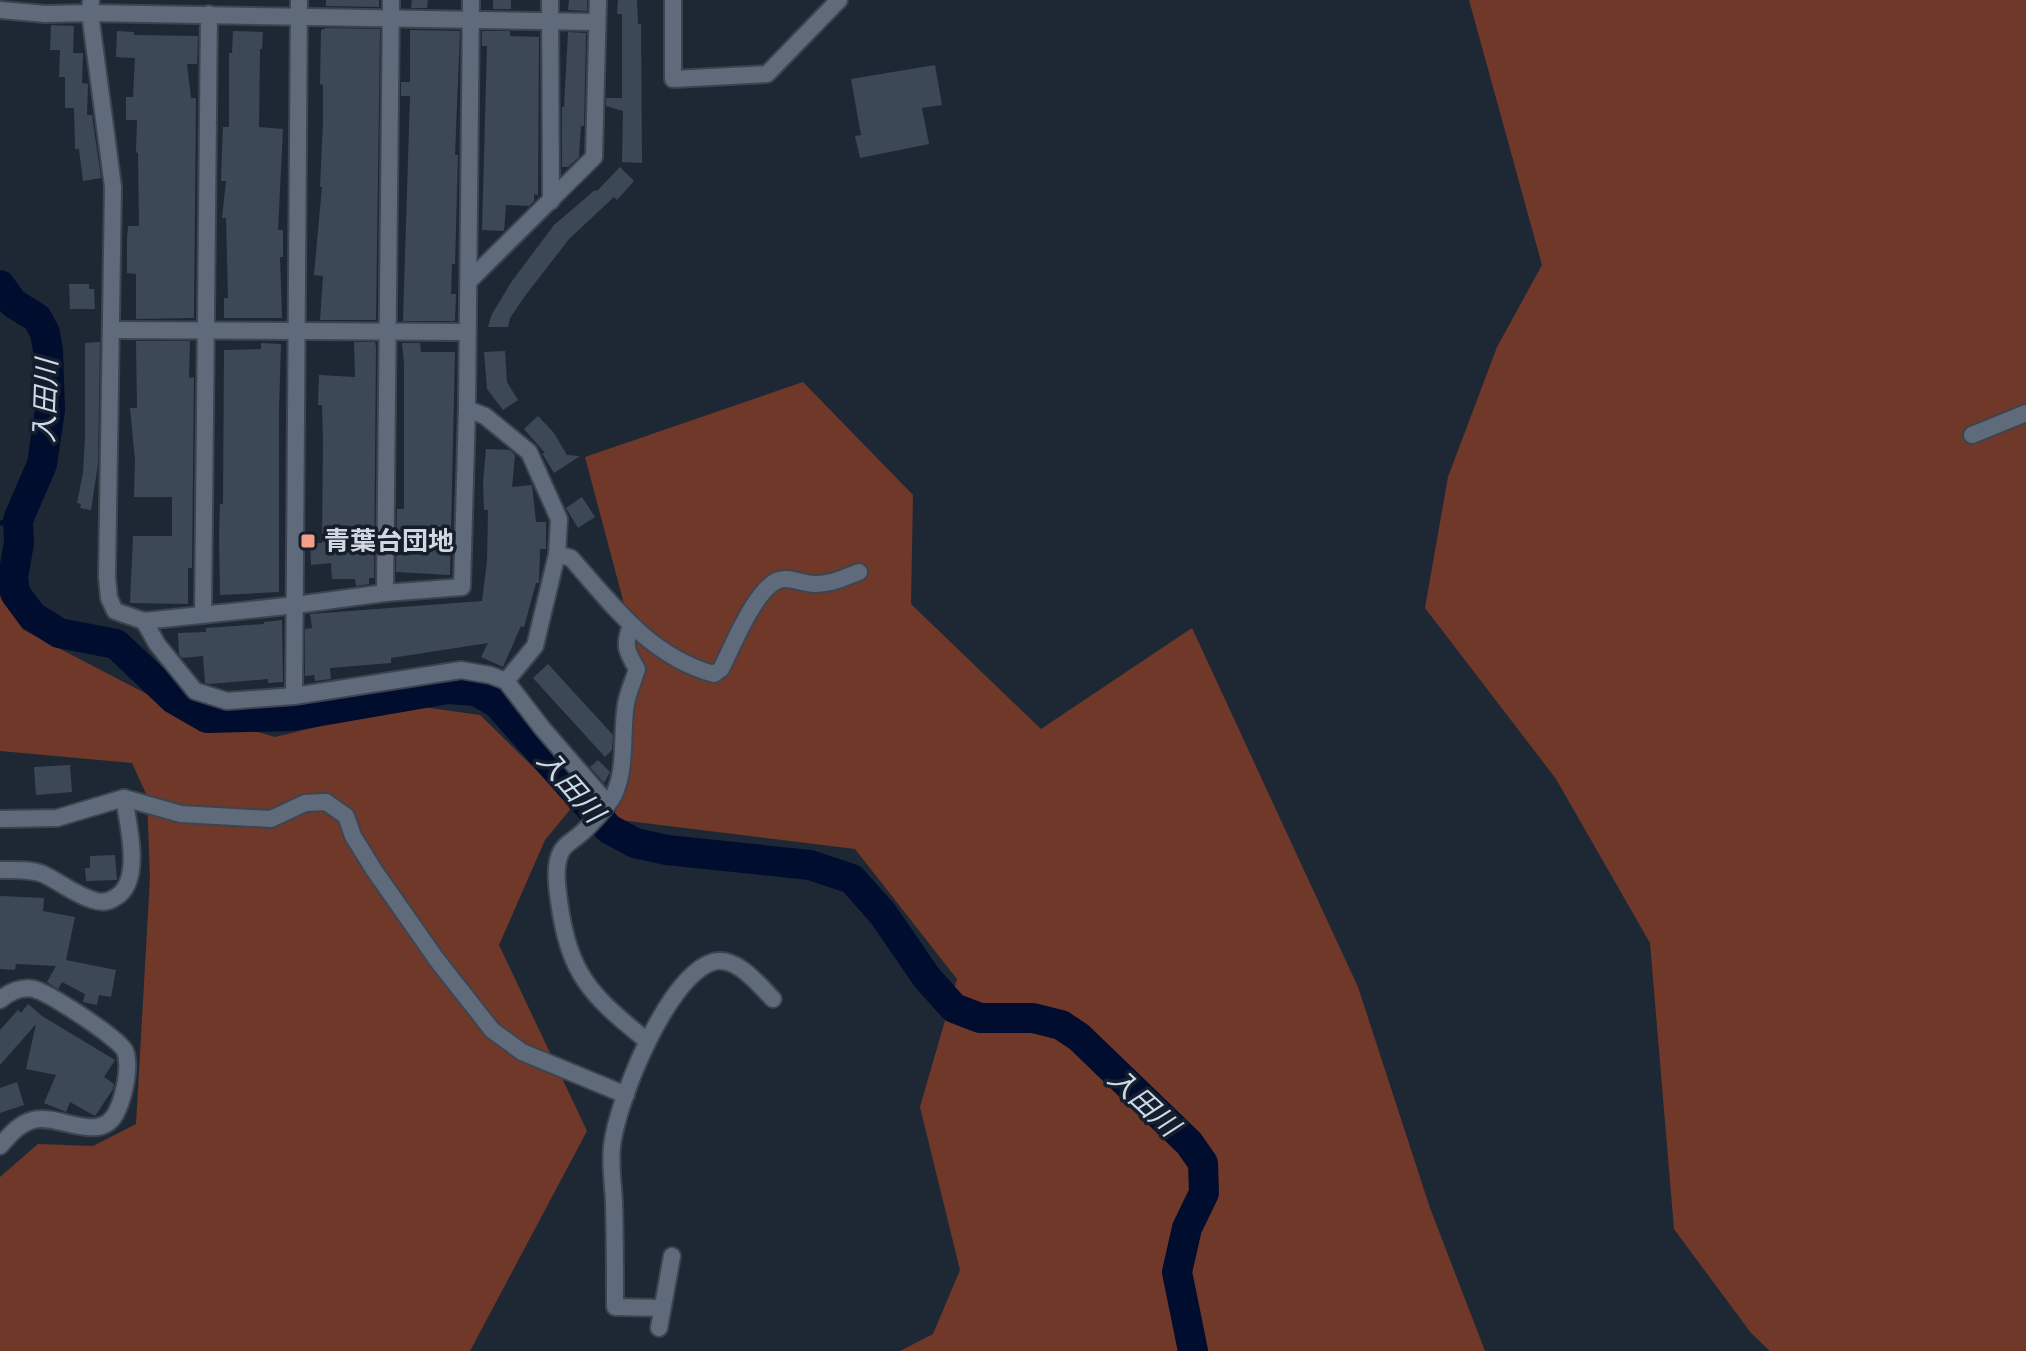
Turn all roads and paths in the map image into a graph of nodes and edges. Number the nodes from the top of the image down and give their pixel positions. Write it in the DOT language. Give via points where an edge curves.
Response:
graph roads {
  1 [pos="391,0"];
  2 [pos="471,0"];
  3 [pos="550,0"];
  4 [pos="598,0"];
  5 [pos="673,0"];
  6 [pos="839,0"];
  7 [pos="91,6"];
  8 [pos="298,8"];
  9 [pos="0,10"];
  10 [pos="209,14"];
  11 [pos="392,20"];
  12 [pos="471,20"];
  13 [pos="550,21"];
  14 [pos="597,22"];
  15 [pos="551,201"];
  16 [pos="469,281"];
  17 [pos="111,330"];
  18 [pos="205,332"];
  19 [pos="297,332"];
  20 [pos="388,332"];
  21 [pos="466,332"];
  22 [pos="467,409"];
  23 [pos="2026,413"];
  24 [pos="1972,435"];
  25 [pos="557,554"];
  26 [pos="859,572"];
  27 [pos="385,593"];
  28 [pos="296,605"];
  29 [pos="203,615"];
  30 [pos="144,621"];
  31 [pos="631,626"];
  32 [pos="506,681"];
  33 [pos="294,696"];
  34 [pos="124,798"];
  35 [pos="606,804"];
  36 [pos="0,819"];
  37 [pos="0,870"];
  38 [pos="773,999"];
  39 [pos="0,1000"];
  40 [pos="646,1040"];
  41 [pos="626,1095"];
  42 [pos="0,1146"];
  43 [pos="672,1256"];
  44 [pos="662,1308"];
  45 [pos="659,1328"];
  1 -- 11 [label="street"];
  2 -- 12 [label="street"];
  3 -- 13 [label="street"];
  4 -- 14 [label="street"];
  5 -- 6 [label="street" via="673,79 767,74"];
  7 -- 9 [label="street" via="45,14"];
  7 -- 10 [label="street"];
  7 -- 17 [label="street" via="113,187"];
  8 -- 10 [label="street"];
  8 -- 11 [label="street"];
  8 -- 19 [label="street"];
  10 -- 18 [label="street"];
  11 -- 12 [label="street"];
  11 -- 20 [label="street"];
  12 -- 13 [label="street"];
  12 -- 16 [label="street"];
  13 -- 14 [label="street"];
  13 -- 15 [label="street"];
  14 -- 15 [label="street" via="594,157"];
  15 -- 16 [label="street"];
  16 -- 21 [label="street"];
  17 -- 18 [label="street"];
  17 -- 30 [label="street" via="109,598 115,611"];
  18 -- 19 [label="street"];
  18 -- 29 [label="street"];
  19 -- 20 [label="street"];
  19 -- 28 [label="street"];
  20 -- 21 [label="street"];
  20 -- 27 [label="street"];
  21 -- 22 [label="street"];
  22 -- 25 [label="street" via="485,416 529,452 559,519"];
  22 -- 27 [label="street" via="462,587"];
  23 -- 24 [label="street"];
  25 -- 31 [label="street" via="571,558"];
  25 -- 32 [label="street" via="535,646"];
  26 -- 31 [label="street" via="834,582 781,579 769,585 714,674 653,644"];
  27 -- 28 [label="street"];
  28 -- 29 [label="street"];
  28 -- 33 [label="street"];
  29 -- 30 [label="street"];
  30 -- 33 [label="street" via="195,691 227,701"];
  31 -- 35 [label="street" via="626,652 637,669 626,702 620,773"];
  32 -- 33 [label="street" via="461,670"];
  32 -- 35 [label="street"];
  34 -- 36 [label="street" via="57,818"];
  34 -- 37 [label="street" via="132,872 121,895 99,902 43,874"];
  34 -- 41 [label="street" via="181,814 271,819 305,803 326,802 346,816 374,870 492,1030 522,1052"];
  35 -- 40 [label="street" via="560,854 558,895 568,950 579,975 614,1015"];
  38 -- 40 [label="street" via="743,970 713,962 670,1002"];
  39 -- 42 [label="street" via="20,989 39,991 111,1035 127,1060 122,1096 108,1122 92,1128 38,1119 20,1126"];
  40 -- 41 [label="street"];
  41 -- 44 [label="street" via="612,1146 615,1307"];
  43 -- 44 [label="street"];
  44 -- 45 [label="street"];
}
